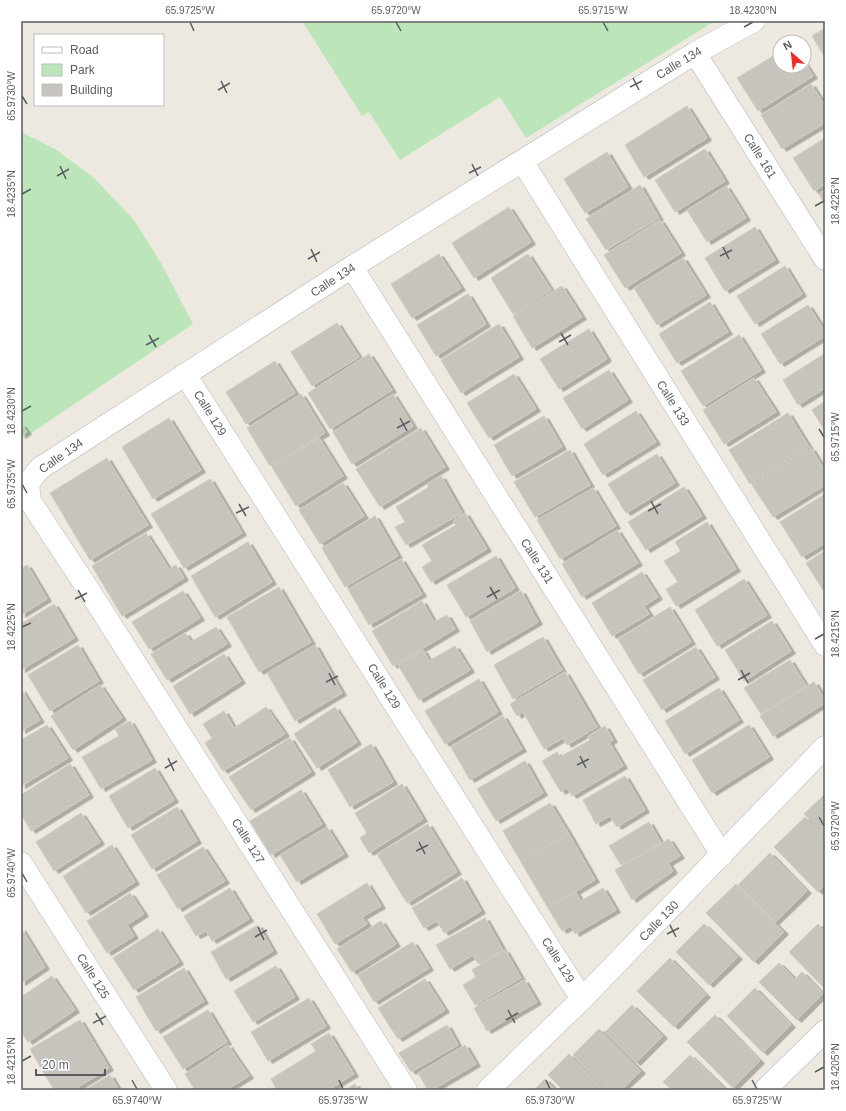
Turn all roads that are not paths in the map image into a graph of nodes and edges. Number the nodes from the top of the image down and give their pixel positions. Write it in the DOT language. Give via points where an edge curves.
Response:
graph roads {
  1 [pos="754,21"];
  2 [pos="695,53"];
  3 [pos="522,161"];
  4 [pos="825,259"];
  5 [pos="352,267"];
  6 [pos="185,374"];
  7 [pos="90,592"];
  8 [pos="825,645"];
  9 [pos="825,747"];
  10 [pos="722,855"];
  11 [pos="21,863"];
  12 [pos="582,999"];
  13 [pos="825,1031"];
  14 [pos="166,1090"];
  15 [pos="406,1090"];
  16 [pos="488,1090"];
  17 [pos="765,1090"];
  1 -- 2 [label="street, Calle 134"];
  2 -- 3 [label="street, Calle 134"];
  2 -- 4 [label="street, Calle 161"];
  3 -- 5 [label="street, Calle 134"];
  3 -- 8 [label="street, Calle 133"];
  5 -- 6 [label="street, Calle 134"];
  5 -- 10 [label="street, Calle 131"];
  6 -- 7 [label="street, Calle 134" via="39,469 28,484 30,501"];
  6 -- 12 [label="street, Calle 129"];
  7 -- 15 [label="street, Calle 127"];
  9 -- 10 [label="street, Calle 130"];
  10 -- 12 [label="street, Calle 130"];
  11 -- 14 [label="street, Calle 125"];
  12 -- 16 [label="street, Calle 130"];
  13 -- 17 [label="street"];
}
